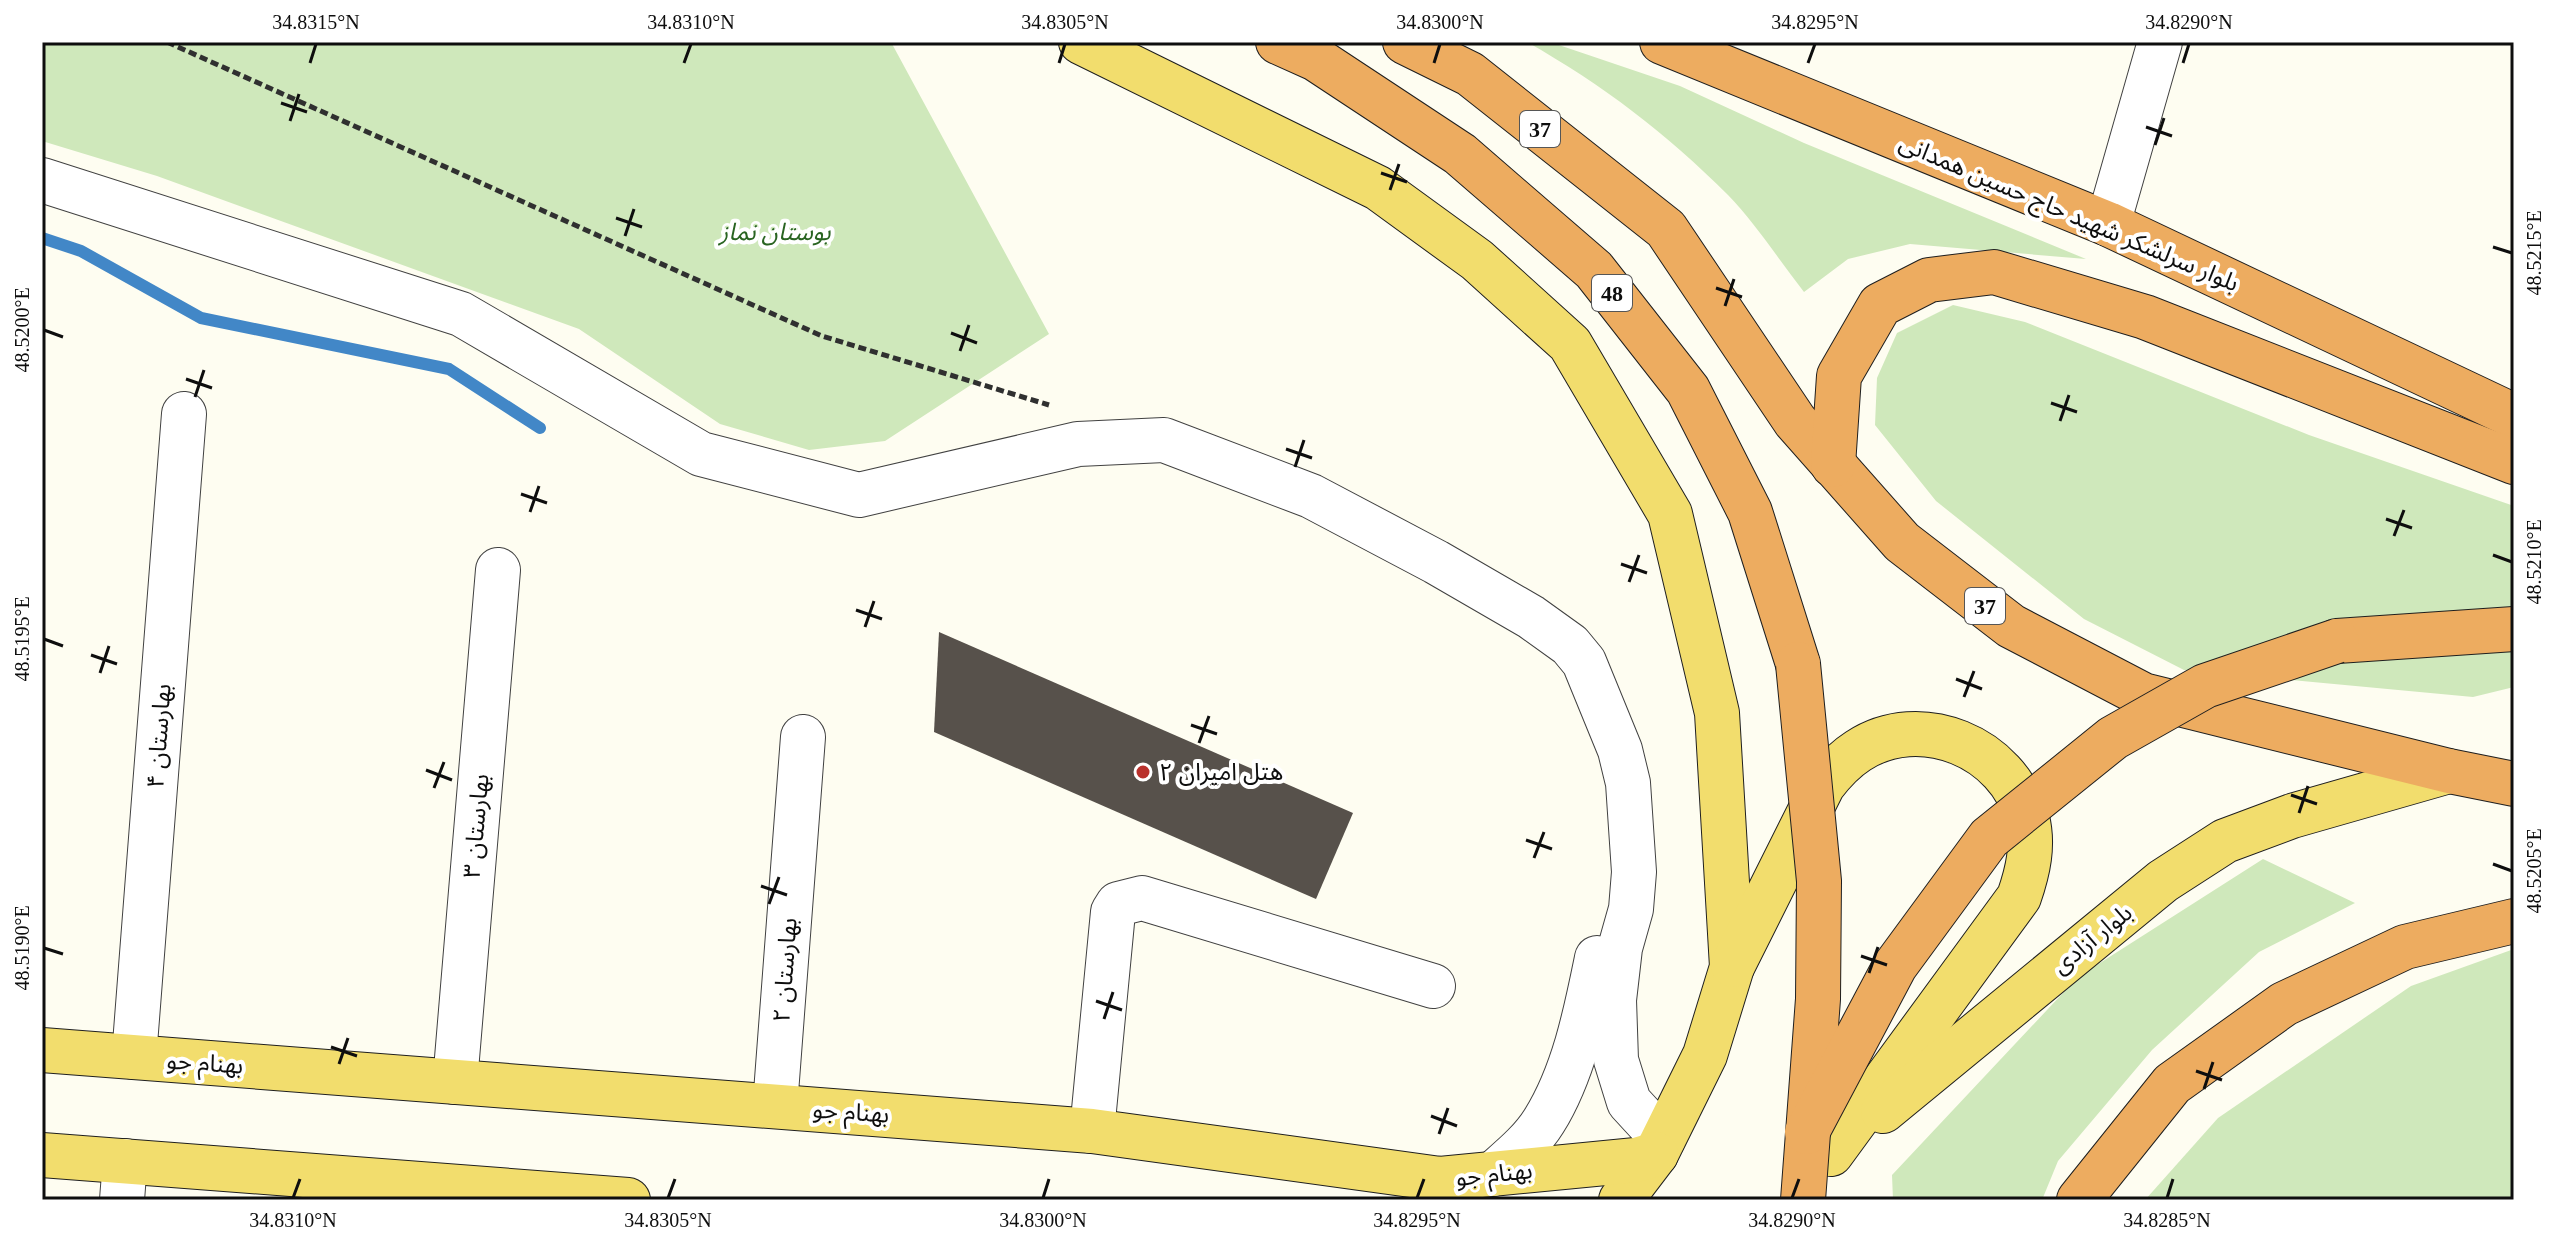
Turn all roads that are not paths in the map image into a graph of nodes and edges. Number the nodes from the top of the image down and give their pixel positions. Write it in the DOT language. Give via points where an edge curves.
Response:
graph roads {
  1 [pos="1081,42"];
  2 [pos="1278,42"];
  3 [pos="1405,42"];
  4 [pos="1662,42"];
  5 [pos="2160,42"];
  6 [pos="42,180"];
  7 [pos="2108,224"];
  8 [pos="184,414"];
  9 [pos="2513,416"];
  10 [pos="2514,462"];
  11 [pos="1833,465"];
  12 [pos="1436,562"];
  13 [pos="498,570"];
  14 [pos="2514,629"];
  15 [pos="803,737"];
  16 [pos="2449,771"];
  17 [pos="2514,784"];
  18 [pos="2514,921"];
  19 [pos="1732,967"];
  20 [pos="1433,986"];
  21 [pos="42,1050"];
  22 [pos="134,1057"];
  23 [pos="455,1082"];
  24 [pos="775,1106"];
  25 [pos="1092,1131"];
  26 [pos="1819,1143"];
  27 [pos="1660,1146"];
  28 [pos="42,1155"];
  29 [pos="124,1181"];
  30 [pos="1466,1184"];
  31 [pos="445,1193"];
  32 [pos="628,1200"];
  33 [pos="1621,1200"];
  34 [pos="1788,1200"];
  35 [pos="1803,1200"];
  36 [pos="2079,1200"];
  1 -- 19 [label="main road" via="1378,188 1477,260 1570,344 1670,514 1717,713"];
  2 -- 26 [label="highway, 48, bridge" via="1316,59 1460,154 1594,270 1688,390 1750,512 1798,664 1819,881"];
  3 -- 11 [label="highway, 37" via="1470,74 1666,229 1795,421"];
  4 -- 7 [label="highway, بلوار سرلشکر شهید حاج حسین همدانی"];
  5 -- 7 [label="street"];
  6 -- 12 [label="street" via="461,314 701,454 859,495 1078,444 1164,440 1311,496"];
  7 -- 9 [label="highway, بلوار سرلشکر شهید حاج حسین همدانی"];
  8 -- 22 [label="street, بهارستان ۴"];
  10 -- 11 [label="highway" via="2145,317 1994,272 1929,280 1880,305 1839,376"];
  11 -- 16 [label="highway, 37" via="1902,542 2011,626 2143,695"];
  12 -- 27 [label="street" via="1550,629 1570,645 1594,682 1628,783 1634,872 1614,1000 1616,1060 1629,1102"];
  12 -- 30 [label="street" via="1546,646 1563,669 1585,710 1605,767 1610,825 1609,899 1581,1030 1565,1078 1544,1122 1520,1151"];
  13 -- 23 [label="street, بهارستان ۳"];
  14 -- 26 [label="highway, bridge" via="2337,641 2205,686 2113,738 1989,838 1895,966"];
  15 -- 24 [label="street, بهارستان ۲"];
  16 -- 17 [label="highway, 37"];
  16 -- 26 [label="main road, بلوار آزادی" via="2225,841 2163,881"];
  18 -- 36 [label="highway" via="2405,947 2284,1004 2172,1084"];
  19 -- 26 [label="main road" via="1823,785 1860,749 1908,734 1958,741 1982,753 2017,793 2031,845 2019,897"];
  19 -- 27 [label="main road" via="1705,1055"];
  20 -- 25 [label="street" via="1142,898 1118,904 1113,912"];
  21 -- 22 [label="main road, بهنام جو"];
  22 -- 23 [label="main road, بهنام جو"];
  23 -- 24 [label="main road, بهنام جو"];
  24 -- 25 [label="main road, بهنام جو"];
  25 -- 30 [label="main road, بهنام جو"];
  26 -- 34 [label="main road, بلوار آزادی"];
  26 -- 35 [label="highway, 48, bridge"];
  27 -- 30 [label="main road, بهنام جو" via="1636,1160"];
  27 -- 33 [label="main road"];
  28 -- 29 [label="main road"];
  29 -- 31 [label="main road"];
  31 -- 32 [label="main road"];
}
